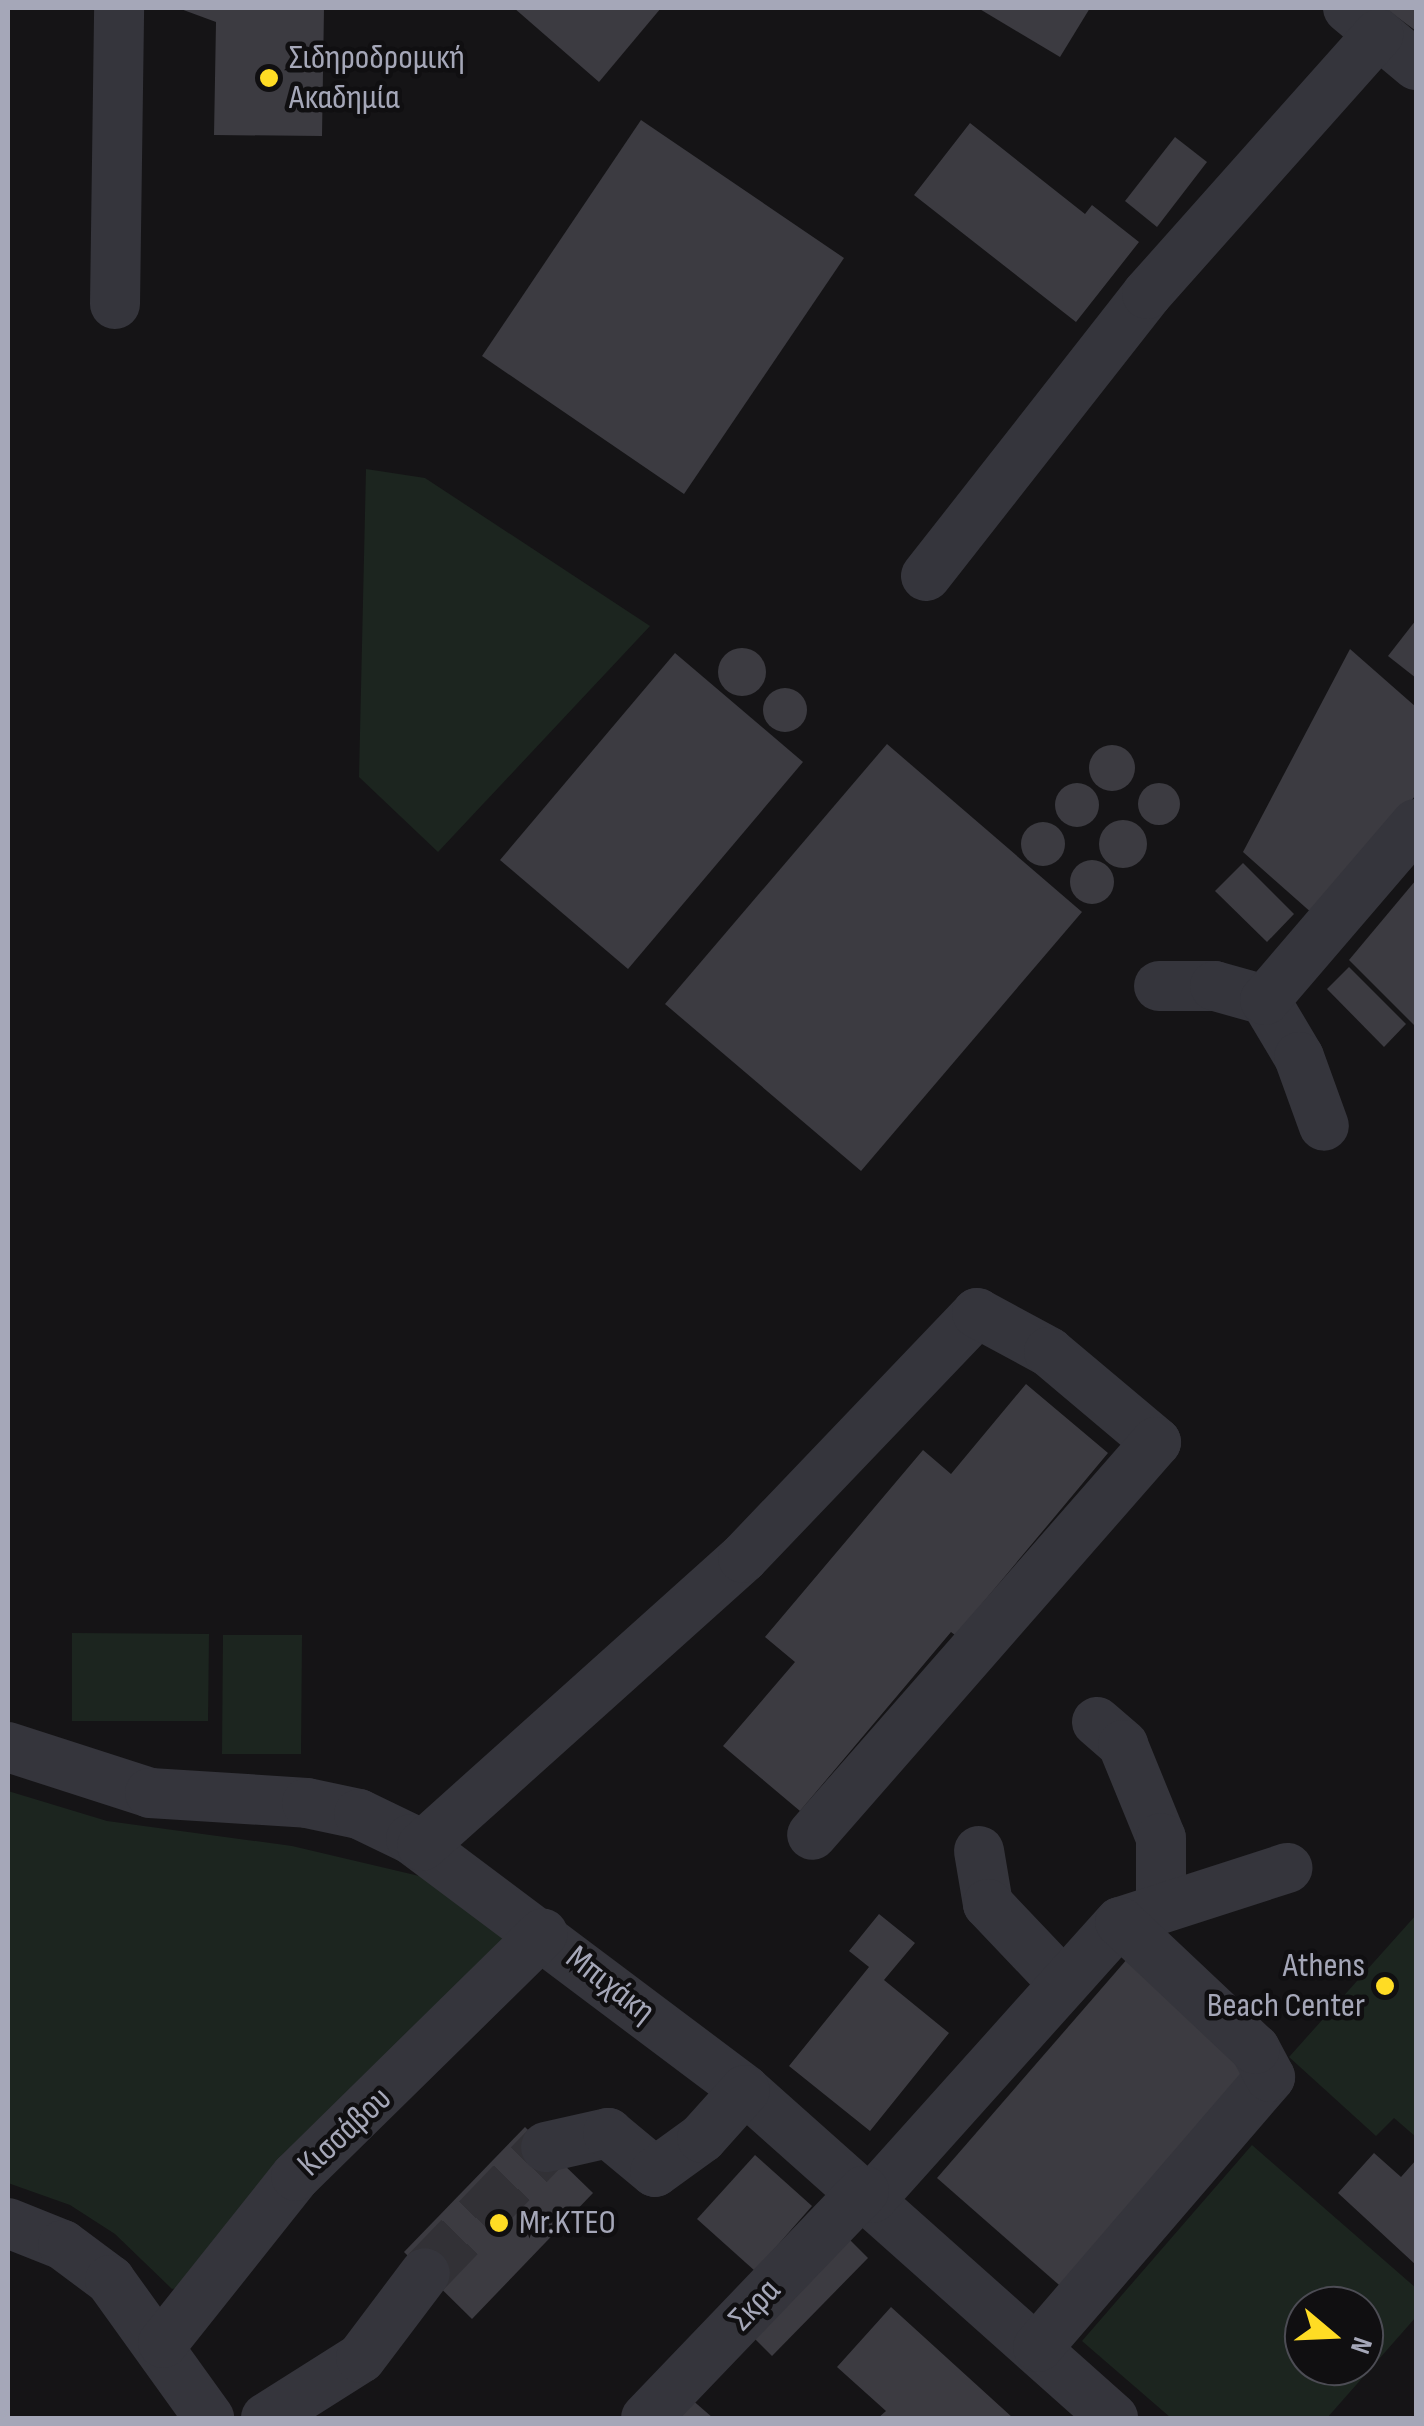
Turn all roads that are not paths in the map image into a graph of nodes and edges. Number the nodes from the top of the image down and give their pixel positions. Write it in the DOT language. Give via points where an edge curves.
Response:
graph roads {
  1 [pos="119,8"];
  2 [pos="1363,21"];
  3 [pos="1416,66"];
  4 [pos="115,304"];
  5 [pos="926,576"];
  6 [pos="1416,824"];
  7 [pos="1159,986"];
  8 [pos="1265,1000"];
  9 [pos="1324,1126"];
  10 [pos="1097,1722"];
  11 [pos="8,1748"];
  12 [pos="812,1835"];
  13 [pos="422,1846"];
  14 [pos="979,1851"];
  15 [pos="1287,1868"];
  16 [pos="1140,1913"];
  17 [pos="542,1932"];
  18 [pos="1064,1984"];
  19 [pos="745,2090"];
  20 [pos="546,2147"];
  21 [pos="868,2195"];
  22 [pos="8,2224"];
  23 [pos="425,2273"];
  24 [pos="163,2343"];
  25 [pos="1038,2347"];
  26 [pos="209,2418"];
  27 [pos="266,2418"];
  28 [pos="646,2418"];
  29 [pos="1113,2418"];
  1 -- 4 [label="street"];
  2 -- 3 [label="street"];
  2 -- 5 [label="street"];
  6 -- 8 [label="street"];
  7 -- 8 [label="street" via="1214,986"];
  8 -- 9 [label="street" via="1298,1057"];
  10 -- 16 [label="street" via="1123,1745 1161,1838"];
  11 -- 13 [label="street, Μπιχάκη" via="150,1793 359,1814"];
  12 -- 13 [label="street" via="1156,1442 1049,1352 978,1313 743,1558"];
  13 -- 17 [label="street, Μπιχάκη"];
  14 -- 18 [label="street" via="988,1904"];
  15 -- 16 [label="street" via="1215,1896"];
  16 -- 18 [label="street, Σκρα"];
  16 -- 25 [label="street" via="1255,2050 1270,2078"];
  17 -- 19 [label="street, Μπιχάκη"];
  17 -- 24 [label="street, Κισσάβου" via="296,2176"];
  18 -- 21 [label="street, Σκρα"];
  19 -- 20 [label="street" via="702,2138 656,2172 608,2133"];
  19 -- 21 [label="street, Μπιχάκη"];
  21 -- 25 [label="street, Μπιχάκη"];
  21 -- 28 [label="street, Σκρα"];
  22 -- 24 [label="street" via="97,2269"];
  23 -- 27 [label="street" via="362,2358"];
  24 -- 26 [label="street"];
  25 -- 29 [label="street, Μπιχάκη"];
}
